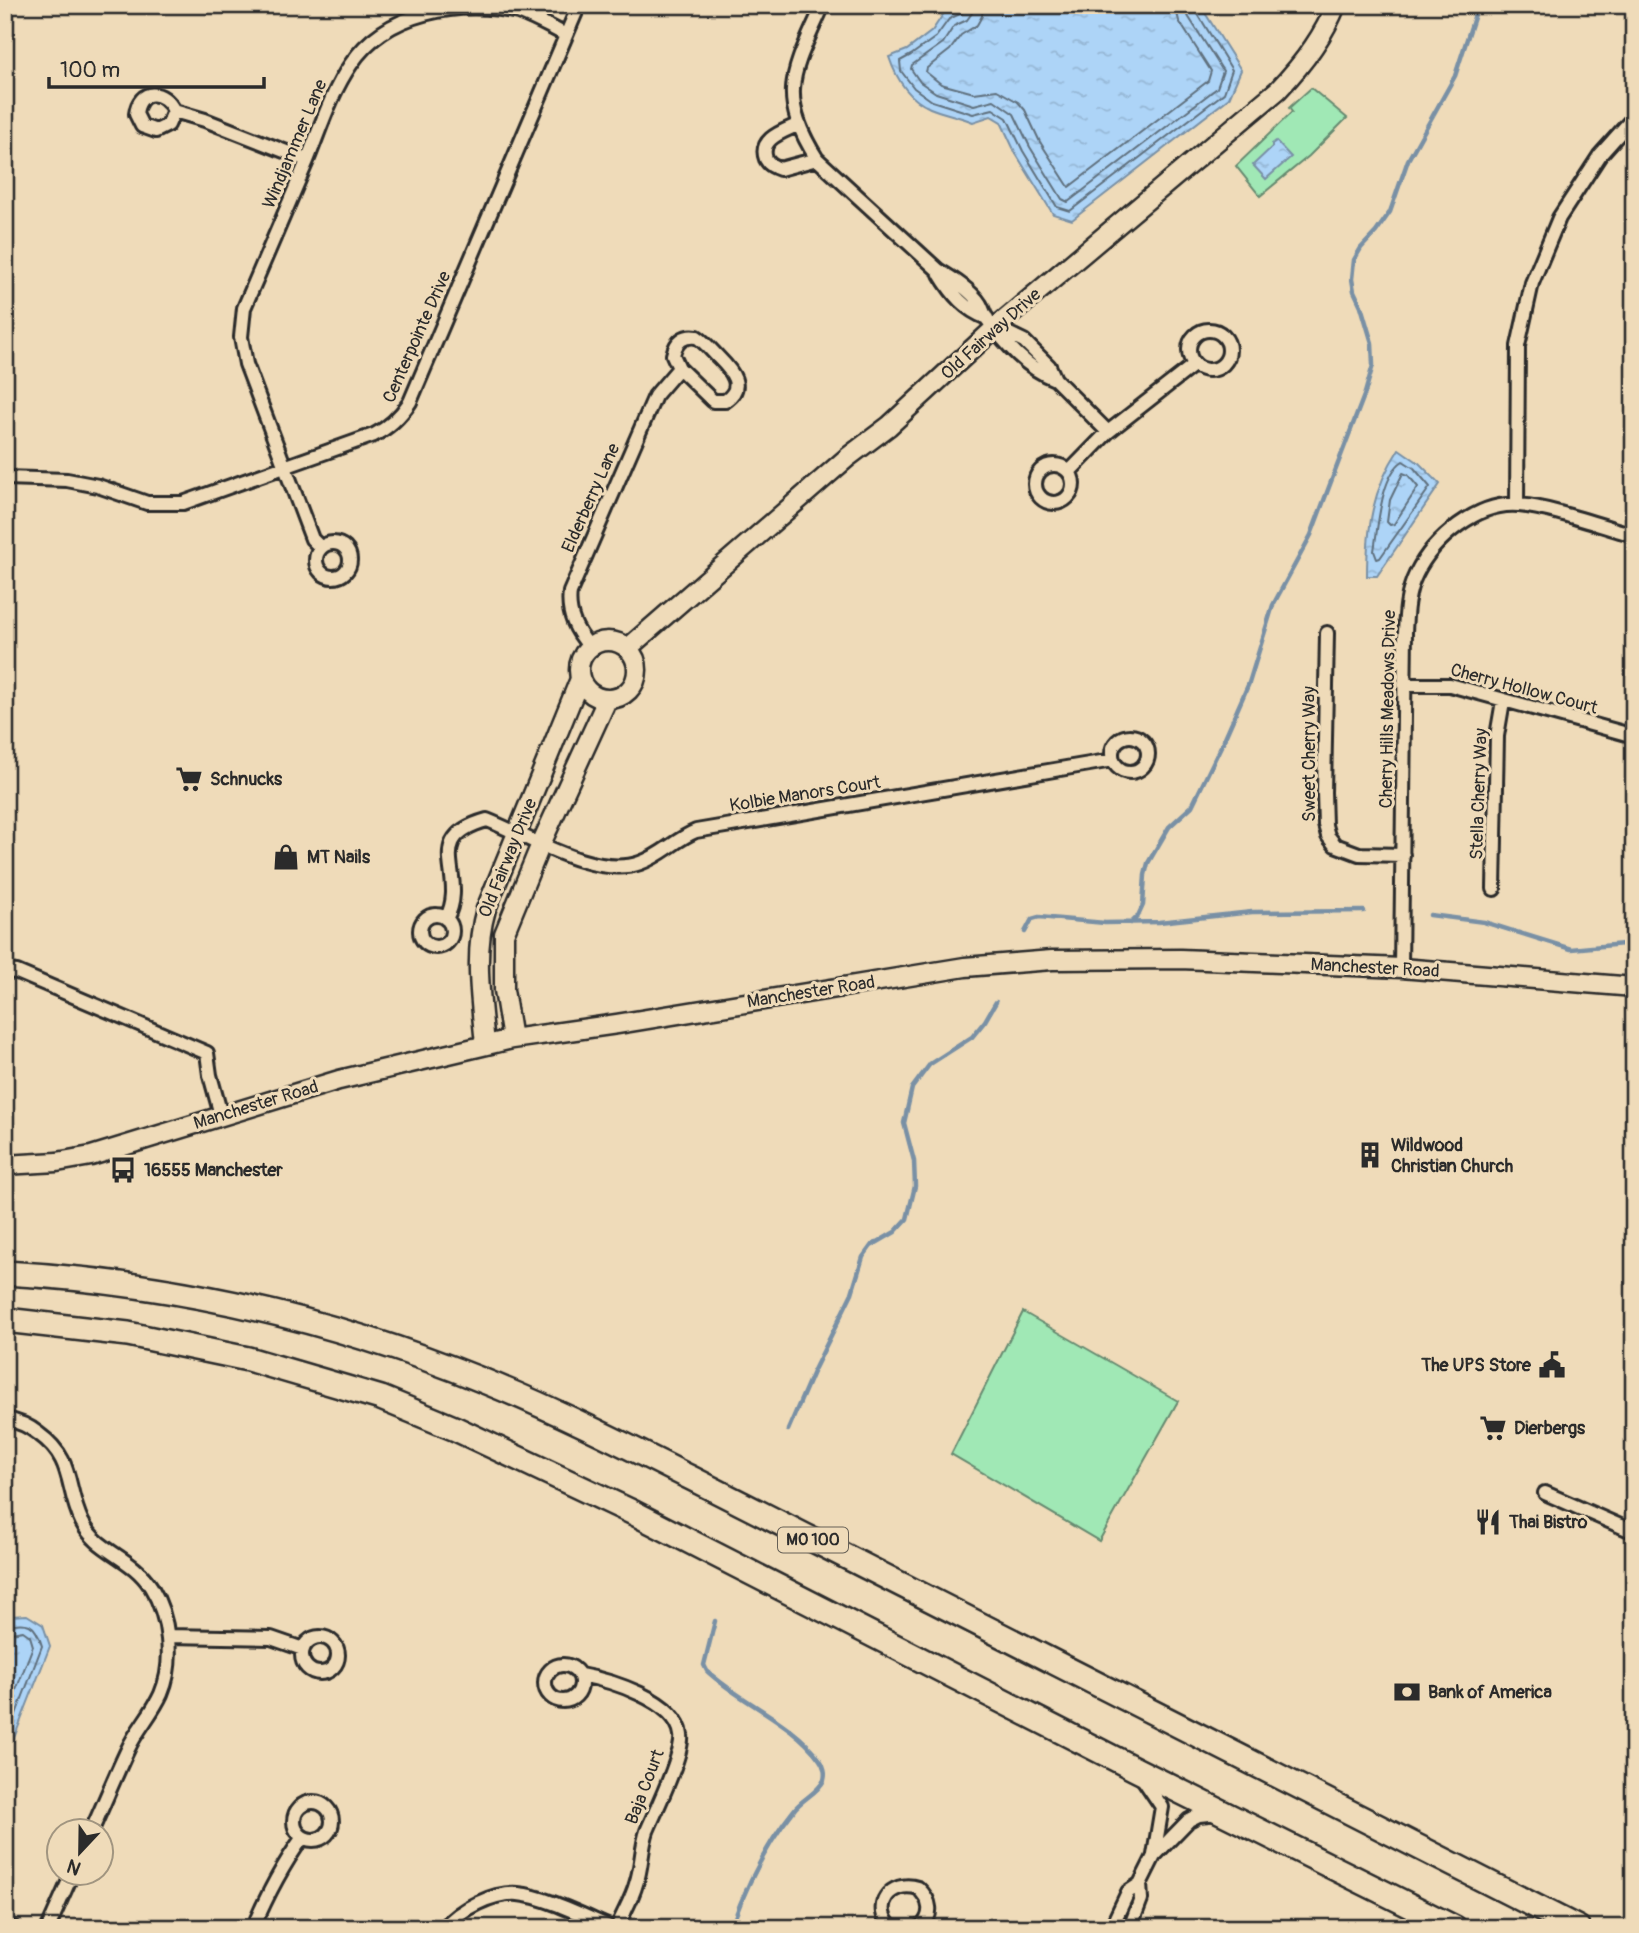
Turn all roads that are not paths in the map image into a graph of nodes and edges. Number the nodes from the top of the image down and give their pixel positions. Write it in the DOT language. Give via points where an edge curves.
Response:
graph roads {
  1 [pos="579,5"];
  2 [pos="823,5"];
  3 [pos="1336,5"];
  4 [pos="566,35"];
  5 [pos="174,111"];
  6 [pos="1634,117"];
  7 [pos="799,124"];
  8 [pos="817,159"];
  9 [pos="307,160"];
  10 [pos="991,323"];
  11 [pos="1195,364"];
  12 [pos="679,368"];
  13 [pos="1108,432"];
  14 [pos="284,466"];
  15 [pos="1069,472"];
  16 [pos="5,478"];
  17 [pos="1517,505"];
  18 [pos="1634,535"];
  19 [pos="321,548"];
  20 [pos="1327,633"];
  21 [pos="590,647"];
  22 [pos="628,648"];
  23 [pos="580,679"];
  24 [pos="1404,685"];
  25 [pos="607,700"];
  26 [pos="1503,701"];
  27 [pos="1634,736"];
  28 [pos="1113,760"];
  29 [pos="518,832"];
  30 [pos="541,844"];
  31 [pos="1403,855"];
  32 [pos="1494,889"];
  33 [pos="446,919"];
  34 [pos="1401,968"];
  35 [pos="5,971"];
  36 [pos="1634,987"];
  37 [pos="512,1039"];
  38 [pos="485,1045"];
  39 [pos="221,1115"];
  40 [pos="5,1165"];
  41 [pos="5,1273"];
  42 [pos="5,1320"];
  43 [pos="5,1419"];
  44 [pos="1545,1493"];
  45 [pos="1634,1532"];
  46 [pos="168,1636"];
  47 [pos="303,1649"];
  48 [pos="580,1675"];
  49 [pos="1137,1770"];
  50 [pos="1226,1812"];
  51 [pos="97,1818"];
  52 [pos="303,1837"];
  53 [pos="1154,1856"];
  54 [pos="1140,1884"];
  55 [pos="66,1888"];
  56 [pos="5,1924"];
  57 [pos="14,1928"];
  58 [pos="48,1928"];
  59 [pos="253,1928"];
  60 [pos="444,1928"];
  61 [pos="614,1928"];
  62 [pos="892,1928"];
  63 [pos="920,1928"];
  64 [pos="1111,1928"];
  65 [pos="1130,1928"];
  66 [pos="1455,1928"];
  67 [pos="1578,1928"];
  1 -- 4 [label="street, Centerpointe Drive"];
  2 -- 7 [label="street" via="794,72 791,98"];
  3 -- 10 [label="street, Old Fairway Drive" via="1308,56 1278,90"];
  4 -- 9 [label="street, Windjammer Lane" via="517,12 475,6 430,9 399,20 379,33 350,65"];
  4 -- 14 [label="street, Centerpointe Drive" via="410,402 388,428"];
  5 -- 9 [label="street"];
  6 -- 17 [label="street" via="1600,155 1559,218 1532,284 1518,346"];
  7 -- 8 [label="street"];
  7 -- 8 [label="street" via="769,140 766,158 780,169"];
  8 -- 10 [label="street" via="980,303"];
  9 -- 14 [label="street, Windjammer Lane" via="244,309 241,337 246,364"];
  10 -- 13 [label="street" via="1024,341"];
  10 -- 22 [label="street, Old Fairway Drive" via="889,426"];
  11 -- 13 [label="street"];
  12 -- 12 [label="street" via="713,401 725,401 736,391 731,370 697,337 677,343 673,355"];
  12 -- 21 [label="street, Elderberry Lane" via="655,397 574,580 570,613"];
  13 -- 15 [label="street"];
  14 -- 16 [label="street, Centerpointe Drive" via="183,503 167,504 147,503 84,482"];
  14 -- 19 [label="street, Windjammer Lane" via="312,539"];
  17 -- 18 [label="street, Cherry Hills Meadows Drive"];
  17 -- 24 [label="street, Cherry Hills Meadows Drive" via="1496,507 1467,520 1426,558 1406,611"];
  20 -- 31 [label="street, Sweet Cherry Way" via="1324,792 1328,836 1335,845 1359,854"];
  21 -- 22 [label="street" via="609,640"];
  21 -- 23 [label="street, Old Fairway Drive" via="581,659"];
  22 -- 25 [label="street" via="637,663 635,683 629,692"];
  23 -- 25 [label="street" via="588,692"];
  23 -- 29 [label="street, Old Fairway Drive"];
  24 -- 26 [label="street, Cherry Hollow Court" via="1450,685"];
  24 -- 31 [label="street, Cherry Hills Meadows Drive"];
  25 -- 30 [label="street, Old Fairway Drive"];
  26 -- 27 [label="street, Cherry Hollow Court"];
  26 -- 32 [label="street, Stella Cherry Way" via="1497,736"];
  28 -- 30 [label="street, Kolbie Manors Court" via="696,831 624,868 605,868"];
  29 -- 30 [label="street, Kolbie Manors Court"];
  29 -- 33 [label="street, Kolbie Manors Court" via="487,820 461,830 450,849 455,890"];
  29 -- 38 [label="street, Old Fairway Drive" via="481,925 478,968"];
  30 -- 37 [label="street, Old Fairway Drive" via="503,934 504,990"];
  31 -- 34 [label="street, Cherry Hills Meadows Drive"];
  34 -- 36 [label="street, Manchester Road"];
  34 -- 37 [label="street, Manchester Road" via="1052,960 977,966"];
  35 -- 39 [label="street" via="17,972 207,1053"];
  37 -- 38 [label="street, Manchester Road"];
  38 -- 39 [label="street, Manchester Road"];
  39 -- 40 [label="street, Manchester Road" via="91,1156"];
  41 -- 67 [label="highway, MO 100" via="107,1282 260,1309 336,1329 483,1380 695,1480"];
  42 -- 49 [label="highway" via="181,1343 381,1398 634,1513"];
  43 -- 46 [label="street" via="35,1431 63,1458 85,1527 104,1547 141,1572 162,1606"];
  44 -- 45 [label="street"];
  46 -- 47 [label="street" via="271,1638"];
  46 -- 51 [label="street" via="162,1692 131,1742"];
  48 -- 61 [label="street, Baja Court" via="652,1700 672,1717 681,1735 677,1757 641,1847 637,1882"];
  49 -- 50 [label="highway"];
  49 -- 53 [label="street" via="1162,1807"];
  50 -- 53 [label="street" via="1189,1820"];
  50 -- 66 [label="highway"];
  52 -- 59 [label="street" via="276,1877"];
  53 -- 54 [label="street"];
  54 -- 64 [label="street" via="1128,1892"];
  54 -- 65 [label="street" via="1141,1899"];
  55 -- 58 [label="street"];
  56 -- 57 [label="street"];
  60 -- 61 [label="street" via="481,1902 515,1894"];
  62 -- 63 [label="street" via="884,1917 884,1901 894,1889 910,1886 918,1888 928,1901 928,1917"];
}
